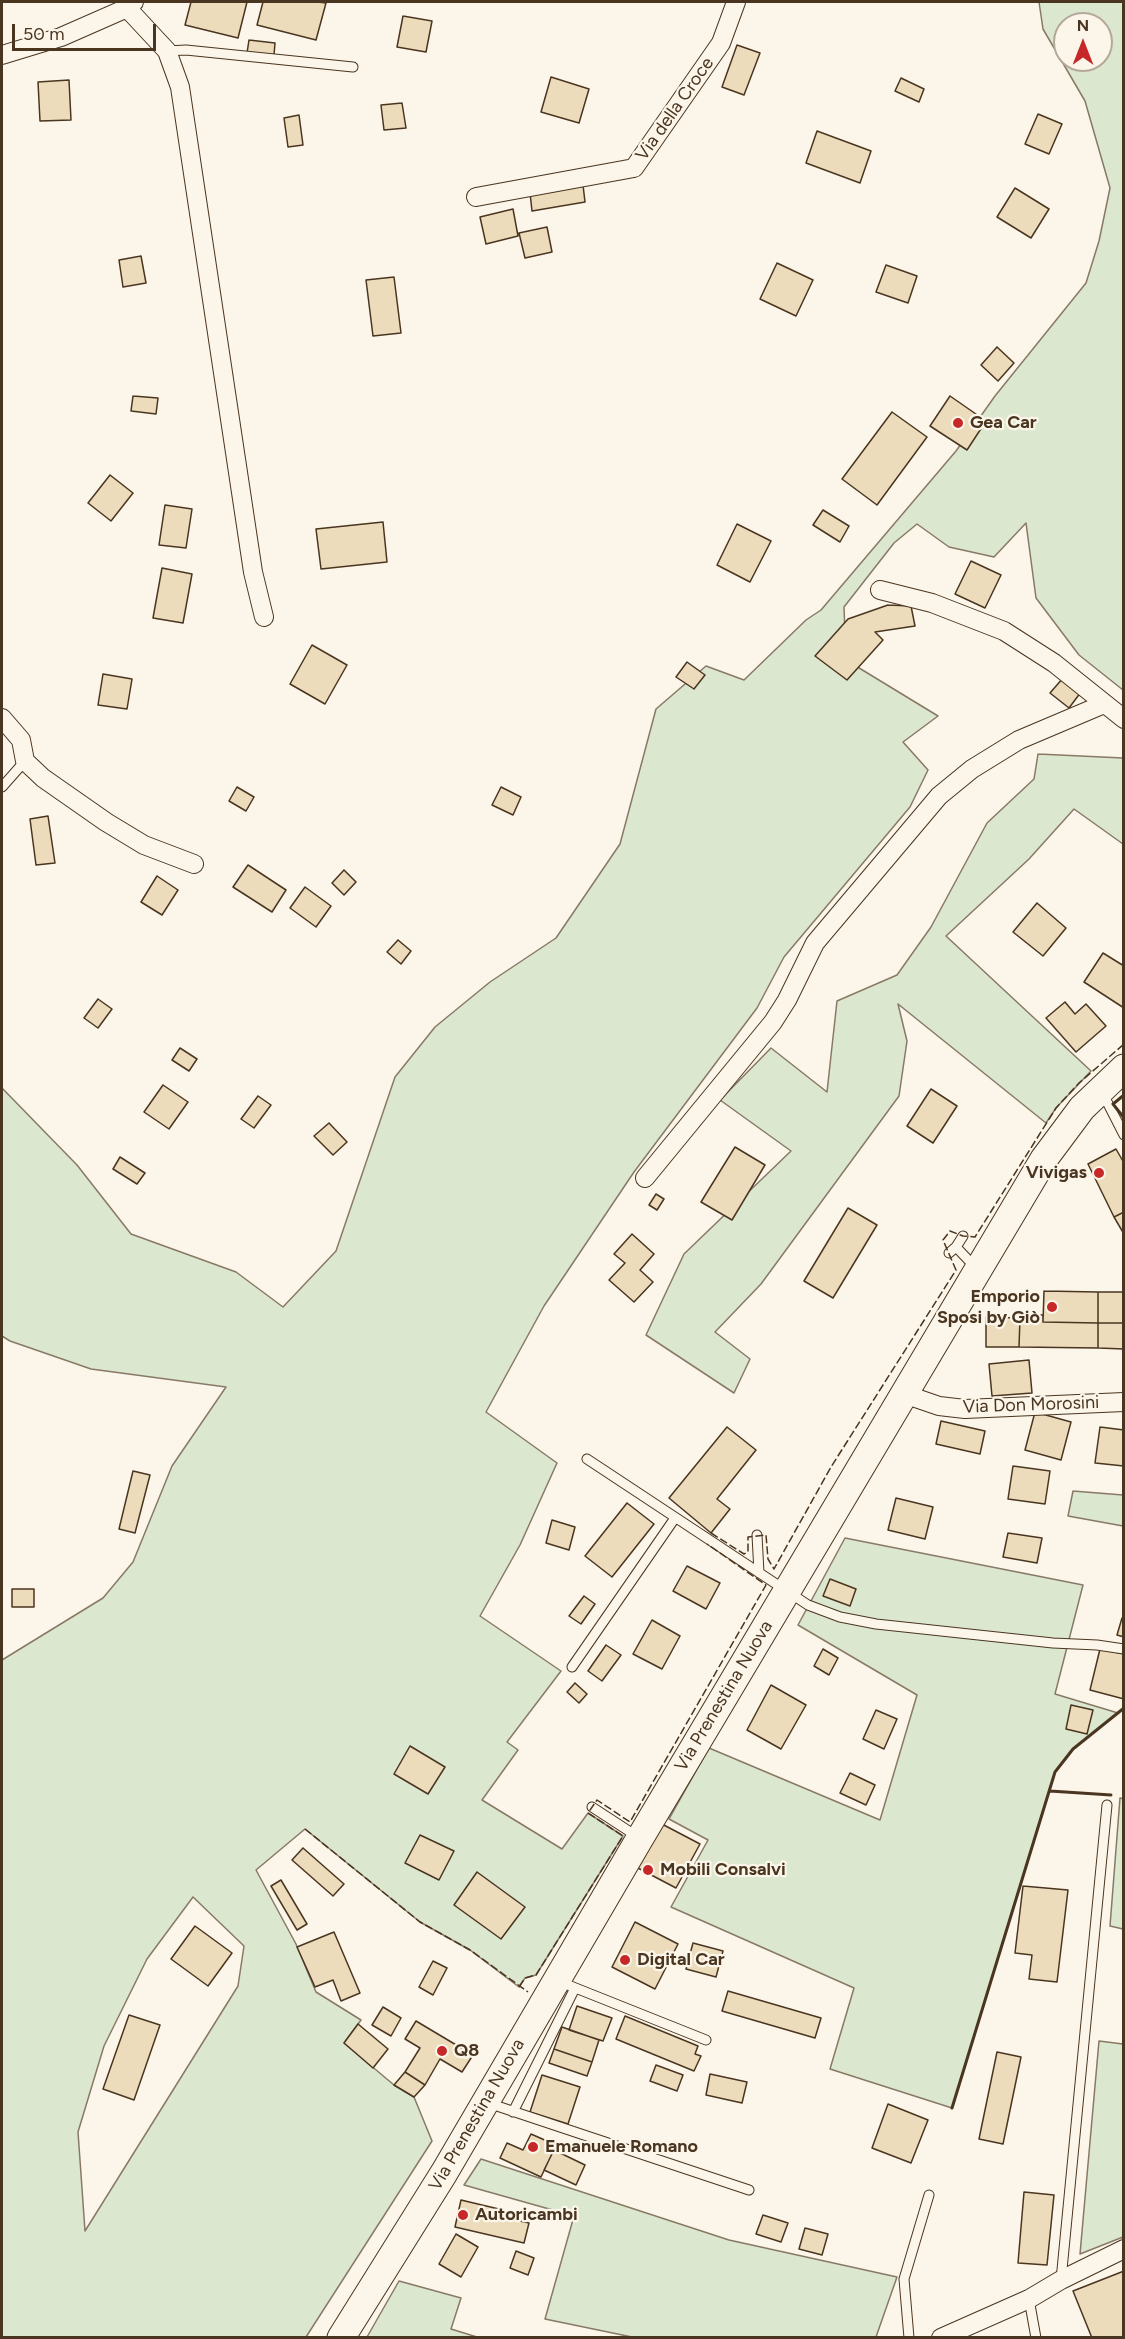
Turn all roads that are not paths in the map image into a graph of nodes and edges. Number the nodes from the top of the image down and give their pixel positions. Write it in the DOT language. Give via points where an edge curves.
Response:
graph roads {
  1 [pos="736,2"];
  2 [pos="131,5"];
  3 [pos="167,51"];
  4 [pos="2,55"];
  5 [pos="353,67"];
  6 [pos="476,197"];
  7 [pos="880,590"];
  8 [pos="264,617"];
  9 [pos="1104,704"];
  10 [pos="2,718"];
  11 [pos="1124,719"];
  12 [pos="25,761"];
  13 [pos="2,788"];
  14 [pos="194,864"];
  15 [pos="1124,1068"];
  16 [pos="1101,1089"];
  17 [pos="1124,1135"];
  18 [pos="645,1178"];
  19 [pos="963,1236"];
  20 [pos="978,1270"];
  21 [pos="904,1394"];
  22 [pos="1124,1402"];
  23 [pos="587,1459"];
  24 [pos="675,1518"];
  25 [pos="757,1535"];
  26 [pos="759,1573"];
  27 [pos="786,1591"];
  28 [pos="1124,1648"];
  29 [pos="572,1667"];
  30 [pos="1107,1805"];
  31 [pos="592,1807"];
  32 [pos="640,1838"];
  33 [pos="566,1984"];
  34 [pos="706,2040"];
  35 [pos="486,2102"];
  36 [pos="513,2112"];
  37 [pos="749,2190"];
  38 [pos="929,2195"];
  39 [pos="1124,2249"];
  40 [pos="1061,2280"];
  41 [pos="1029,2300"];
  42 [pos="341,2337"];
  43 [pos="909,2337"];
  44 [pos="941,2337"];
  45 [pos="1036,2337"];
  1 -- 6 [label="street, Via della Croce" via="721,43 634,168"];
  2 -- 3 [label="street"];
  2 -- 4 [label="street" via="61,37"];
  3 -- 5 [label="lane"];
  3 -- 8 [label="street" via="180,87 253,572"];
  7 -- 9 [label="street" via="932,603 1004,631 1054,663"];
  9 -- 11 [label="street"];
  9 -- 18 [label="street" via="1013,743 972,768 939,796 815,943 773,1022"];
  10 -- 12 [label="street" via="21,740"];
  12 -- 13 [label="lane"];
  12 -- 14 [label="street" via="106,822 144,845"];
  15 -- 16 [label="main road, Via Prenestina Nuova"];
  16 -- 17 [label="lane"];
  16 -- 20 [label="main road, Via Prenestina Nuova" via="1051,1147"];
  19 -- 20 [label="lane" via="952,1250"];
  20 -- 21 [label="main road, Via Prenestina Nuova"];
  21 -- 22 [label="street, Via Don Morosini" via="939,1406 965,1409"];
  21 -- 27 [label="main road, Via Prenestina Nuova"];
  23 -- 24 [label="lane"];
  24 -- 26 [label="lane"];
  24 -- 29 [label="lane"];
  25 -- 26 [label="lane"];
  26 -- 27 [label="lane"];
  27 -- 28 [label="lane" via="819,1610 876,1624"];
  27 -- 32 [label="main road, Via Prenestina Nuova"];
  30 -- 40 [label="lane"];
  31 -- 32 [label="lane"];
  32 -- 33 [label="main road, Via Prenestina Nuova"];
  33 -- 34 [label="lane"];
  33 -- 35 [label="main road, Via Prenestina Nuova"];
  33 -- 36 [label="lane"];
  35 -- 36 [label="lane"];
  35 -- 42 [label="main road, Via Prenestina Nuova"];
  36 -- 37 [label="lane"];
  38 -- 43 [label="lane" via="904,2279"];
  39 -- 40 [label="street"];
  40 -- 41 [label="street"];
  41 -- 44 [label="street"];
  41 -- 45 [label="lane"];
}
